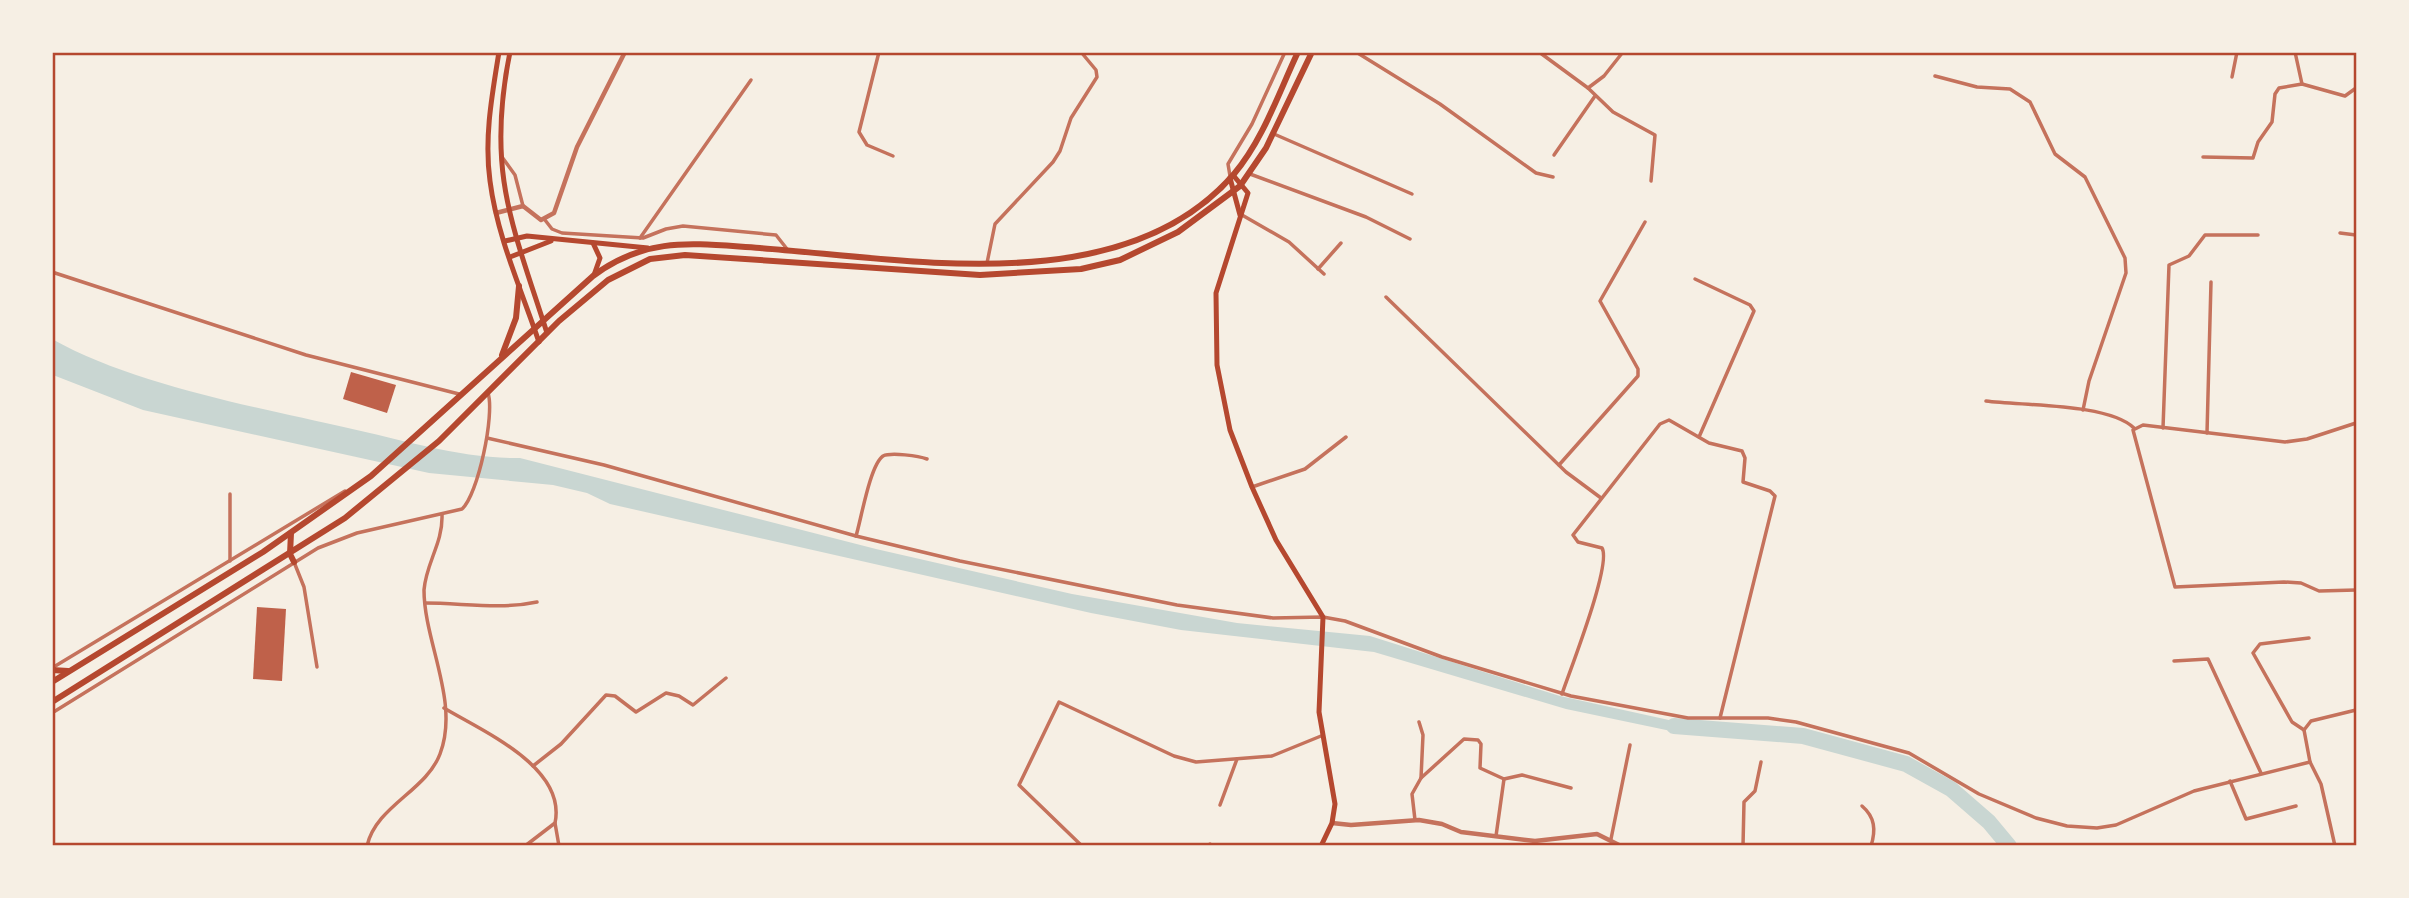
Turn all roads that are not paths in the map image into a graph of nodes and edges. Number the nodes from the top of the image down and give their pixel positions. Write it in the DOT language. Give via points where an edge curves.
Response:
graph roads {
  1 [pos="499,52"];
  2 [pos="510,52"];
  3 [pos="625,52"];
  4 [pos="879,52"];
  5 [pos="1081,52"];
  6 [pos="1285,52"];
  7 [pos="1298,52"];
  8 [pos="1312,52"];
  9 [pos="1356,52"];
  10 [pos="1539,52"];
  11 [pos="1623,52"];
  12 [pos="2237,52"];
  13 [pos="2295,52"];
  14 [pos="1935,76"];
  15 [pos="2232,77"];
  16 [pos="751,79"];
  17 [pos="2302,84"];
  18 [pos="1588,88"];
  19 [pos="2357,88"];
  20 [pos="1595,96"];
  21 [pos="1252,124"];
  22 [pos="1262,128"];
  23 [pos="1272,134"];
  24 [pos="499,153"];
  25 [pos="1554,155"];
  26 [pos="893,156"];
  27 [pos="2203,157"];
  28 [pos="1250,174"];
  29 [pos="1232,176"];
  30 [pos="1553,177"];
  31 [pos="1651,181"];
  32 [pos="1241,184"];
  33 [pos="1233,192"];
  34 [pos="1412,194"];
  35 [pos="523,205"];
  36 [pos="507,210"];
  37 [pos="496,213"];
  38 [pos="1240,215"];
  39 [pos="545,220"];
  40 [pos="1645,222"];
  41 [pos="2340,233"];
  42 [pos="2258,235"];
  43 [pos="2357,235"];
  44 [pos="515,237"];
  45 [pos="640,238"];
  46 [pos="1410,239"];
  47 [pos="505,241"];
  48 [pos="554,241"];
  49 [pos="593,243"];
  50 [pos="1341,243"];
  51 [pos="648,247"];
  52 [pos="789,250"];
  53 [pos="520,252"];
  54 [pos="510,257"];
  55 [pos="987,263"];
  56 [pos="1318,269"];
  57 [pos="52,272"];
  58 [pos="1324,274"];
  59 [pos="593,276"];
  60 [pos="1695,279"];
  61 [pos="2211,282"];
  62 [pos="519,286"];
  63 [pos="1386,297"];
  64 [pos="543,320"];
  65 [pos="534,328"];
  66 [pos="547,333"];
  67 [pos="538,342"];
  68 [pos="499,360"];
  69 [pos="488,393"];
  70 [pos="461,395"];
  71 [pos="1986,401"];
  72 [pos="2083,410"];
  73 [pos="2357,422"];
  74 [pos="2134,428"];
  75 [pos="2163,428"];
  76 [pos="2207,433"];
  77 [pos="1346,437"];
  78 [pos="1699,437"];
  79 [pos="487,438"];
  80 [pos="927,459"];
  81 [pos="1559,465"];
  82 [pos="356,486"];
  83 [pos="1252,487"];
  84 [pos="230,494"];
  85 [pos="1601,498"];
  86 [pos="442,515"];
  87 [pos="291,533"];
  88 [pos="856,536"];
  89 [pos="290,554"];
  90 [pos="230,561"];
  91 [pos="294,562"];
  92 [pos="2357,590"];
  93 [pos="537,602"];
  94 [pos="425,603"];
  95 [pos="1323,617"];
  96 [pos="2309,638"];
  97 [pos="2174,661"];
  98 [pos="317,667"];
  99 [pos="52,669"];
  100 [pos="70,671"];
  101 [pos="726,678"];
  102 [pos="52,682"];
  103 [pos="1562,694"];
  104 [pos="52,702"];
  105 [pos="444,708"];
  106 [pos="2357,710"];
  107 [pos="52,713"];
  108 [pos="1720,719"];
  109 [pos="1419,722"];
  110 [pos="2304,730"];
  111 [pos="1321,736"];
  112 [pos="1630,745"];
  113 [pos="1237,759"];
  114 [pos="1762,762"];
  115 [pos="2310,762"];
  116 [pos="533,766"];
  117 [pos="2261,773"];
  118 [pos="1421,778"];
  119 [pos="1504,779"];
  120 [pos="2230,781"];
  121 [pos="1572,788"];
  122 [pos="1220,805"];
  123 [pos="1862,806"];
  124 [pos="2296,806"];
  125 [pos="1415,821"];
  126 [pos="555,823"];
  127 [pos="1332,823"];
  128 [pos="1496,836"];
  129 [pos="1611,839"];
  130 [pos="1534,843"];
  131 [pos="367,845"];
  132 [pos="525,845"];
  133 [pos="559,845"];
  134 [pos="1082,845"];
  135 [pos="1321,845"];
  136 [pos="1621,845"];
  137 [pos="1743,845"];
  138 [pos="1871,845"];
  139 [pos="2335,845"];
  1 -- 37 [label="main road" via="488,136"];
  2 -- 24 [label="main road"];
  3 -- 39 [label="street" via="577,147 554,213"];
  4 -- 26 [label="street" via="859,132 867,145"];
  5 -- 55 [label="street" via="1097,77 1071,118 1060,151 995,224"];
  6 -- 21 [label="street"];
  7 -- 22 [label="main road"];
  8 -- 23 [label="main road"];
  9 -- 30 [label="street" via="1440,104 1536,173"];
  10 -- 18 [label="street"];
  11 -- 18 [label="street"];
  12 -- 15 [label="street"];
  13 -- 17 [label="street"];
  14 -- 72 [label="street" via="1977,87 2010,89 2030,103 2055,154 2085,177 2125,258 2126,273"];
  16 -- 45 [label="street"];
  17 -- 19 [label="street" via="2345,96"];
  17 -- 27 [label="street" via="2275,92 2272,122 2253,158"];
  18 -- 20 [label="street"];
  20 -- 25 [label="street"];
  20 -- 31 [label="street" via="1613,112 1655,135"];
  21 -- 22 [label="street"];
  21 -- 29 [label="street" via="1228,164"];
  22 -- 29 [label="main road"];
  23 -- 28 [label="main road"];
  23 -- 34 [label="street"];
  24 -- 35 [label="street" via="515,175"];
  24 -- 36 [label="main road"];
  28 -- 32 [label="main road"];
  28 -- 46 [label="street" via="1366,217"];
  29 -- 32 [label="main road"];
  29 -- 33 [label="main road"];
  29 -- 55 [label="main road" via="1172,222 1116,249 1066,259"];
  32 -- 33 [label="main road"];
  32 -- 38 [label="main road" via="1248,193"];
  33 -- 38 [label="main road"];
  33 -- 66 [label="main road" via="1155,245 1081,269 956,275 661,257 629,267 608,280"];
  35 -- 36 [label="street"];
  35 -- 39 [label="street" via="537,219"];
  36 -- 37 [label="street"];
  36 -- 44 [label="main road"];
  37 -- 47 [label="main road"];
  38 -- 56 [label="street" via="1284,239"];
  38 -- 83 [label="main road" via="1217,287 1215,333 1226,416"];
  39 -- 45 [label="street" via="562,233"];
  40 -- 81 [label="street" via="1600,301 1638,376"];
  41 -- 43 [label="street"];
  42 -- 75 [label="street" via="2205,235 2189,256 2169,265"];
  44 -- 47 [label="main road"];
  44 -- 48 [label="main road"];
  44 -- 53 [label="main road"];
  45 -- 52 [label="street" via="682,226 776,236"];
  47 -- 54 [label="main road"];
  48 -- 49 [label="main road"];
  48 -- 53 [label="main road"];
  49 -- 51 [label="main road"];
  49 -- 59 [label="main road" via="600,263"];
  50 -- 56 [label="street"];
  51 -- 52 [label="main road" via="684,244"];
  51 -- 59 [label="main road" via="612,262"];
  52 -- 55 [label="main road"];
  53 -- 54 [label="main road"];
  53 -- 64 [label="main road"];
  54 -- 62 [label="main road"];
  56 -- 58 [label="street"];
  57 -- 70 [label="street" via="306,355"];
  59 -- 64 [label="main road"];
  60 -- 78 [label="street" via="1754,311"];
  61 -- 76 [label="street"];
  62 -- 65 [label="main road"];
  62 -- 68 [label="main road" via="516,318"];
  63 -- 81 [label="street"];
  64 -- 65 [label="main road"];
  64 -- 66 [label="main road"];
  65 -- 67 [label="main road"];
  65 -- 68 [label="main road"];
  66 -- 67 [label="main road"];
  67 -- 69 [label="main road"];
  68 -- 70 [label="main road"];
  69 -- 79 [label="street"];
  69 -- 89 [label="main road" via="390,483"];
  70 -- 82 [label="main road"];
  71 -- 72 [label="street"];
  72 -- 74 [label="street" via="2126,421"];
  73 -- 76 [label="street" via="2295,442"];
  74 -- 75 [label="street"];
  74 -- 92 [label="street" via="2175,587 2284,582 2319,591"];
  75 -- 76 [label="street"];
  77 -- 83 [label="street" via="1305,469"];
  78 -- 85 [label="street" via="1671,421 1662,422"];
  78 -- 108 [label="street" via="1742,452 1744,482 1774,496"];
  79 -- 86 [label="street" via="464,508"];
  79 -- 88 [label="street" via="604,465"];
  80 -- 88 [label="street" via="888,454 881,458"];
  81 -- 85 [label="street"];
  82 -- 87 [label="main road"];
  82 -- 90 [label="street" via="328,498"];
  83 -- 95 [label="main road" via="1276,540"];
  84 -- 90 [label="street"];
  85 -- 103 [label="street" via="1573,535 1578,542 1602,548 1605,555"];
  86 -- 91 [label="street" via="358,533"];
  86 -- 94 [label="street" via="439,542 425,579"];
  87 -- 89 [label="main road"];
  87 -- 100 [label="main road"];
  88 -- 95 [label="street" via="1177,605 1273,618"];
  89 -- 91 [label="main road"];
  89 -- 104 [label="main road"];
  90 -- 99 [label="street"];
  91 -- 98 [label="street" via="304,587"];
  91 -- 107 [label="street"];
  93 -- 94 [label="street" via="503,608"];
  94 -- 105 [label="street"];
  95 -- 103 [label="street"];
  95 -- 111 [label="main road"];
  96 -- 110 [label="street" via="2258,645 2253,653 2293,724"];
  97 -- 117 [label="street" via="2208,659"];
  99 -- 100 [label="main road"];
  100 -- 102 [label="main road"];
  101 -- 116 [label="street" via="693,705 666,693 636,712 615,696 606,695 561,744"];
  103 -- 108 [label="street" via="1688,718"];
  105 -- 116 [label="street"];
  105 -- 131 [label="street" via="440,757 376,825"];
  106 -- 110 [label="street" via="2311,721"];
  108 -- 120 [label="street" via="1768,718 1867,739 1909,753 1979,794 2067,826 2116,825 2194,791"];
  109 -- 118 [label="street"];
  110 -- 115 [label="street"];
  111 -- 113 [label="street" via="1280,754"];
  111 -- 127 [label="main road" via="1335,794"];
  112 -- 129 [label="street"];
  113 -- 122 [label="street"];
  113 -- 134 [label="street" via="1182,760 1059,702 1019,785"];
  114 -- 137 [label="street" via="1755,791 1744,802"];
  115 -- 117 [label="street"];
  115 -- 139 [label="street" via="2321,784"];
  116 -- 126 [label="street" via="554,797"];
  117 -- 120 [label="street"];
  118 -- 119 [label="street" via="1464,739 1471,738 1481,744 1481,770"];
  118 -- 125 [label="street" via="1412,794"];
  119 -- 121 [label="street" via="1522,775"];
  119 -- 128 [label="street"];
  120 -- 124 [label="street" via="2246,818"];
  123 -- 138 [label="street" via="1873,821"];
  125 -- 127 [label="street"];
  125 -- 128 [label="street"];
  126 -- 132 [label="street"];
  126 -- 133 [label="street"];
  127 -- 135 [label="main road"];
  128 -- 130 [label="street"];
  129 -- 130 [label="street" via="1597,834"];
  129 -- 136 [label="street"];
}
